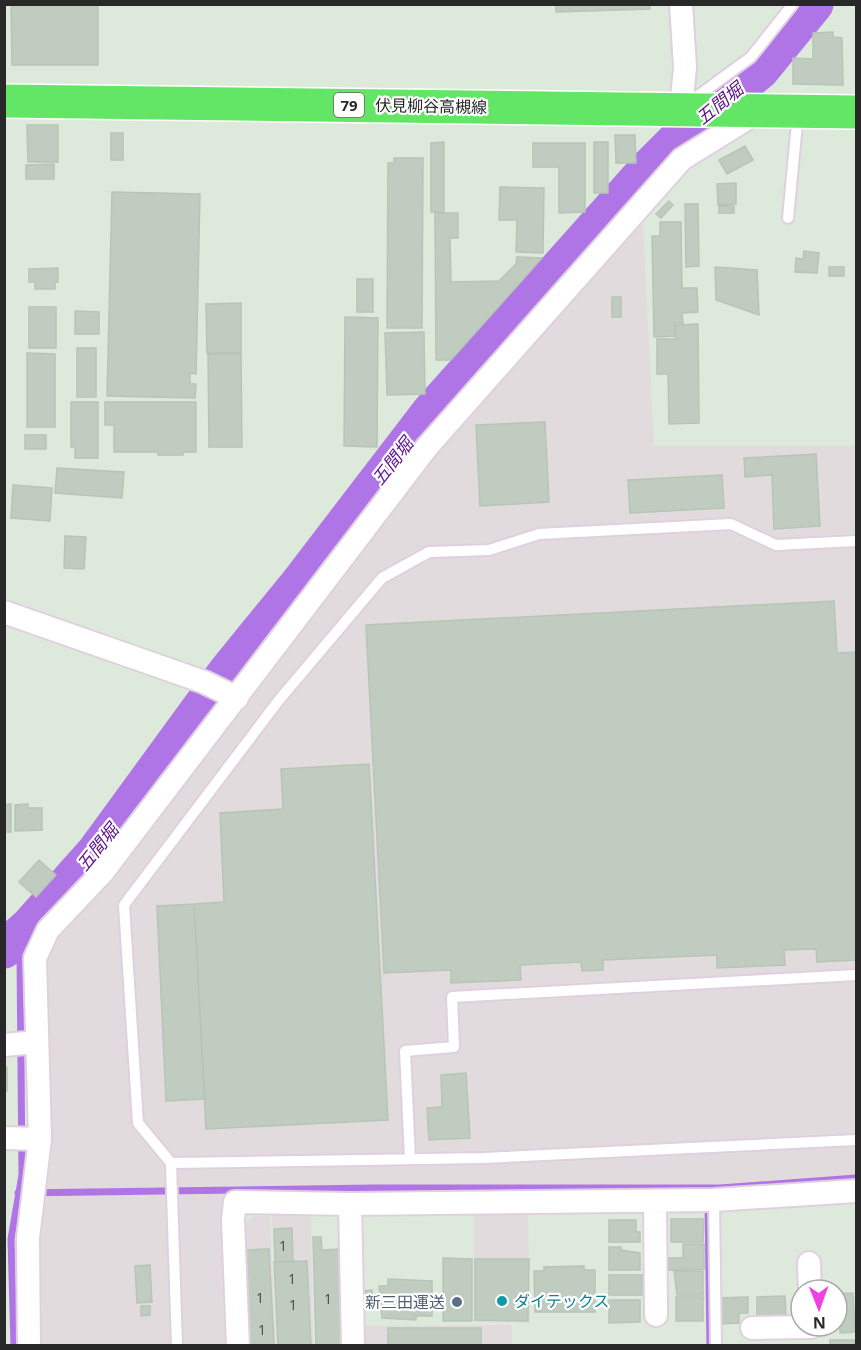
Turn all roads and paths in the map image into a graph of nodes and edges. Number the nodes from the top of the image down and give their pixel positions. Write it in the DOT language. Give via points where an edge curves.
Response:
graph roads {
  1 [pos="681,4"];
  2 [pos="793,4"];
  3 [pos="4,101"];
  4 [pos="687,109"];
  5 [pos="746,109"];
  6 [pos="798,110"];
  7 [pos="856,112"];
  8 [pos="788,218"];
  9 [pos="856,541"];
  10 [pos="4,612"];
  11 [pos="222,690"];
  12 [pos="856,975"];
  13 [pos="19,1043"];
  14 [pos="7,1138"];
  15 [pos="37,1139"];
  16 [pos="856,1140"];
  17 [pos="410,1159"];
  18 [pos="171,1163"];
  19 [pos="856,1191"];
  20 [pos="710,1200"];
  21 [pos="655,1201"];
  22 [pos="350,1204"];
  23 [pos="809,1263"];
  24 [pos="810,1278"];
  25 [pos="656,1315"];
  26 [pos="752,1328"];
  27 [pos="789,1331"];
  28 [pos="28,1346"];
  29 [pos="177,1346"];
  30 [pos="238,1346"];
  31 [pos="353,1346"];
  32 [pos="716,1346"];
  1 -- 4 [label="street"];
  2 -- 4 [label="lane" via="751,57"];
  3 -- 4 [label="main road, 伏見柳谷高槻線 / 79"];
  4 -- 5 [label="main road, 伏見柳谷高槻線 / 79"];
  5 -- 6 [label="main road, 伏見柳谷高槻線 / 79"];
  5 -- 11 [label="street" via="682,159 427,447"];
  6 -- 7 [label="main road, 伏見柳谷高槻線 / 79"];
  6 -- 8 [label="lane"];
  9 -- 18 [label="lane" via="776,545 731,524 539,534 489,550 429,552 382,578 279,700 124,905 138,1124"];
  10 -- 11 [label="street"];
  11 -- 13 [label="street" via="102,873 48,930 35,958"];
  12 -- 17 [label="lane" via="452,997 454,1047 405,1051"];
  13 -- 15 [label="street"];
  14 -- 15 [label="street"];
  15 -- 28 [label="street" via="28,1238"];
  16 -- 17 [label="lane"];
  17 -- 18 [label="lane"];
  18 -- 29 [label="lane"];
  19 -- 20 [label="street"];
  20 -- 21 [label="street"];
  20 -- 32 [label="lane"];
  21 -- 22 [label="street"];
  21 -- 25 [label="street"];
  22 -- 30 [label="street" via="235,1202"];
  22 -- 31 [label="street"];
  23 -- 24 [label="street"];
  26 -- 27 [label="street"];
}
